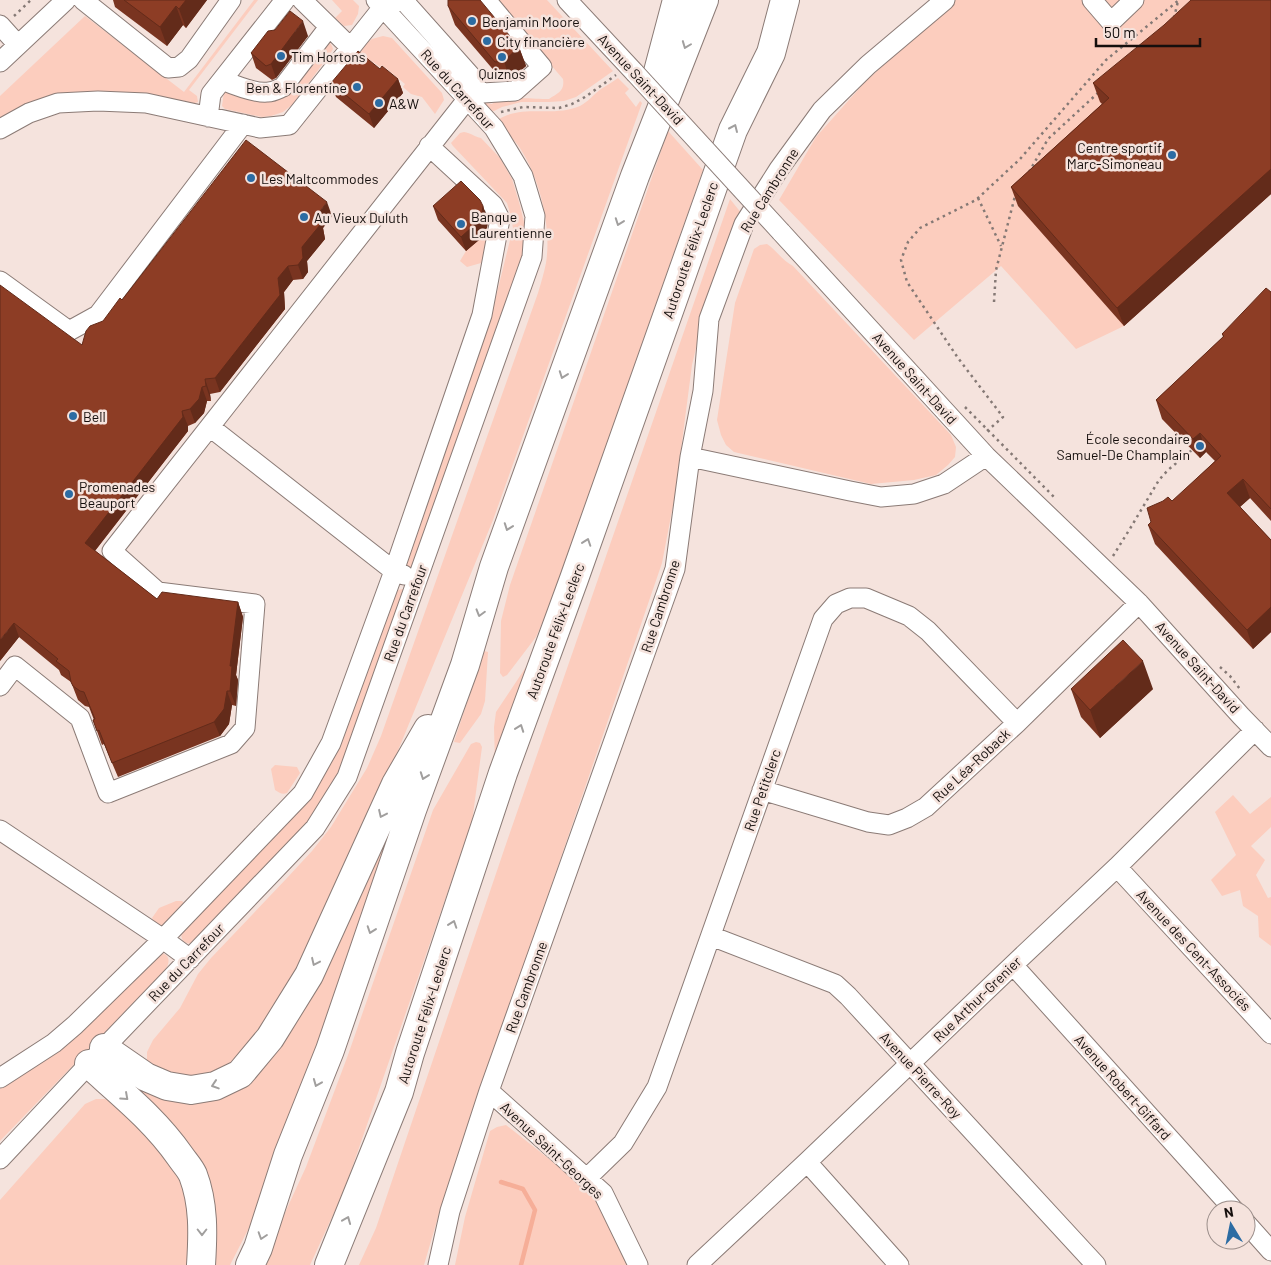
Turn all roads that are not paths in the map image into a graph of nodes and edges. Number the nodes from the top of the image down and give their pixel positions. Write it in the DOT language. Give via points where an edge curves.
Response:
graph roads {
  1 [pos="66,0"];
  2 [pos="83,0"];
  3 [pos="231,0"];
  4 [pos="284,0"];
  5 [pos="302,0"];
  6 [pos="403,0"];
  7 [pos="486,0"];
  8 [pos="567,0"];
  9 [pos="677,0"];
  10 [pos="704,0"];
  11 [pos="785,0"];
  12 [pos="803,0"];
  13 [pos="945,0"];
  14 [pos="1092,0"];
  15 [pos="1134,0"];
  16 [pos="386,2"];
  17 [pos="1,26"];
  18 [pos="329,27"];
  19 [pos="18,46"];
  20 [pos="350,48"];
  21 [pos="771,53"];
  22 [pos="0,62"];
  23 [pos="222,80"];
  24 [pos="471,93"];
  25 [pos="208,117"];
  26 [pos="243,124"];
  27 [pos="0,129"];
  28 [pos="429,146"];
  29 [pos="636,176"];
  30 [pos="0,280"];
  31 [pos="210,426"];
  32 [pos="986,456"];
  33 [pos="690,457"];
  34 [pos="394,571"];
  35 [pos="417,580"];
  36 [pos="1140,603"];
  37 [pos="465,664"];
  38 [pos="0,686"];
  39 [pos="1017,723"];
  40 [pos="1255,730"];
  41 [pos="1271,747"];
  42 [pos="762,790"];
  43 [pos="0,830"];
  44 [pos="1117,867"];
  45 [pos="711,936"];
  46 [pos="163,939"];
  47 [pos="190,959"];
  48 [pos="1012,965"];
  49 [pos="1271,1034"];
  50 [pos="96,1056"];
  51 [pos="910,1063"];
  52 [pos="0,1078"];
  53 [pos="489,1091"];
  54 [pos="0,1159"];
  55 [pos="807,1162"];
  56 [pos="587,1178"];
  57 [pos="1225,1200"];
  58 [pos="1256,1234"];
  59 [pos="1271,1251"];
  60 [pos="201,1265"];
  61 [pos="250,1265"];
  62 [pos="329,1265"];
  63 [pos="438,1265"];
  64 [pos="638,1265"];
  65 [pos="697,1265"];
  66 [pos="899,1265"];
  67 [pos="1096,1265"];
  1 -- 19 [label="street"];
  2 -- 3 [label="street" via="168,68 190,59"];
  4 -- 23 [label="street"];
  5 -- 18 [label="street"];
  6 -- 24 [label="street" via="470,75"];
  7 -- 24 [label="street" via="542,67 515,91"];
  8 -- 32 [label="street, Avenue Saint-David, bridge"];
  9 -- 29 [label="highway" via="637,156"];
  10 -- 29 [label="highway, one-way"];
  11 -- 21 [label="highway, Autoroute Félix-Leclerc"];
  12 -- 21 [label="highway"];
  13 -- 33 [label="street, Rue Cambronne" via="868,65 822,110 744,224 709,319 703,391"];
  14 -- 15 [label="street" via="1111,22"];
  16 -- 20 [label="street"];
  16 -- 24 [label="street, Rue du Carrefour"];
  17 -- 19 [label="street"];
  18 -- 20 [label="street"];
  18 -- 23 [label="street" via="283,87 266,93"];
  19 -- 22 [label="street"];
  20 -- 26 [label="street" via="289,124 260,128"];
  62 -- 21 [label="highway, Autoroute Félix-Leclerc, one-way" via="399,1092 503,773 733,130"];
  23 -- 25 [label="street" via="211,94"];
  24 -- 28 [label="street"];
  24 -- 35 [label="street, Rue du Carrefour" via="523,176 535,216 532,257"];
  25 -- 26 [label="street"];
  25 -- 27 [label="street" via="146,103 58,103 29,113"];
  26 -- 30 [label="street" via="98,315 69,332"];
  28 -- 31 [label="street"];
  28 -- 34 [label="street" via="493,205 500,219 482,315"];
  29 -- 37 [label="highway, one-way" via="494,567"];
  31 -- 34 [label="street"];
  31 -- 38 [label="street" via="112,551 158,592 255,604 245,728 231,744 108,793 80,718 15,666"];
  32 -- 33 [label="street" via="944,484 914,494 880,497"];
  32 -- 36 [label="street, Avenue Saint-David"];
  33 -- 53 [label="street, Rue Cambronne" via="675,569"];
  34 -- 35 [label="street"];
  34 -- 46 [label="street" via="331,742 303,793"];
  35 -- 47 [label="street, Rue du Carrefour" via="347,777 315,828"];
  36 -- 39 [label="street, Rue Léa-Roback"];
  36 -- 40 [label="street, Avenue Saint-David"];
  37 -- 50 [label="highway, one-way" via="396,784 309,976 270,1038 240,1074 216,1086 191,1090 167,1086"];
  37 -- 61 [label="highway, one-way" via="330,1050 288,1155"];
  39 -- 42 [label="street, Rue Léa-Roback" via="926,807 889,825 868,822"];
  39 -- 42 [label="street, Rue Petitclerc" via="928,631 909,616 866,598 850,598 836,604 823,619"];
  40 -- 41 [label="street, Avenue Saint-David"];
  40 -- 44 [label="street, Rue Arthur-Grenier"];
  42 -- 45 [label="street, Rue Petitclerc"];
  43 -- 46 [label="street"];
  44 -- 48 [label="street, Rue Arthur-Grenier"];
  44 -- 49 [label="street, Avenue des Cent-Associés"];
  45 -- 51 [label="street, Avenue Pierre-Roy" via="835,984"];
  45 -- 56 [label="street, Rue Petitclerc" via="657,1087 623,1143"];
  46 -- 47 [label="street"];
  46 -- 52 [label="street" via="54,1043"];
  47 -- 50 [label="street, Rue du Carrefour"];
  48 -- 51 [label="street, Rue Arthur-Grenier"];
  48 -- 57 [label="street, Avenue Robert-Giffard"];
  50 -- 54 [label="street, Rue du Carrefour"];
  50 -- 60 [label="highway, one-way" via="173,1145 192,1173 203,1228"];
  51 -- 55 [label="street, Rue Arthur-Grenier"];
  51 -- 67 [label="street, Avenue Pierre-Roy"];
  53 -- 56 [label="street, Avenue Saint-Georges"];
  53 -- 63 [label="street, Rue Cambronne" via="450,1211"];
  55 -- 65 [label="street, Rue Arthur-Grenier"];
  55 -- 66 [label="street"];
  56 -- 64 [label="street, Avenue Saint-Georges" via="603,1193"];
  58 -- 59 [label="street"];
}
